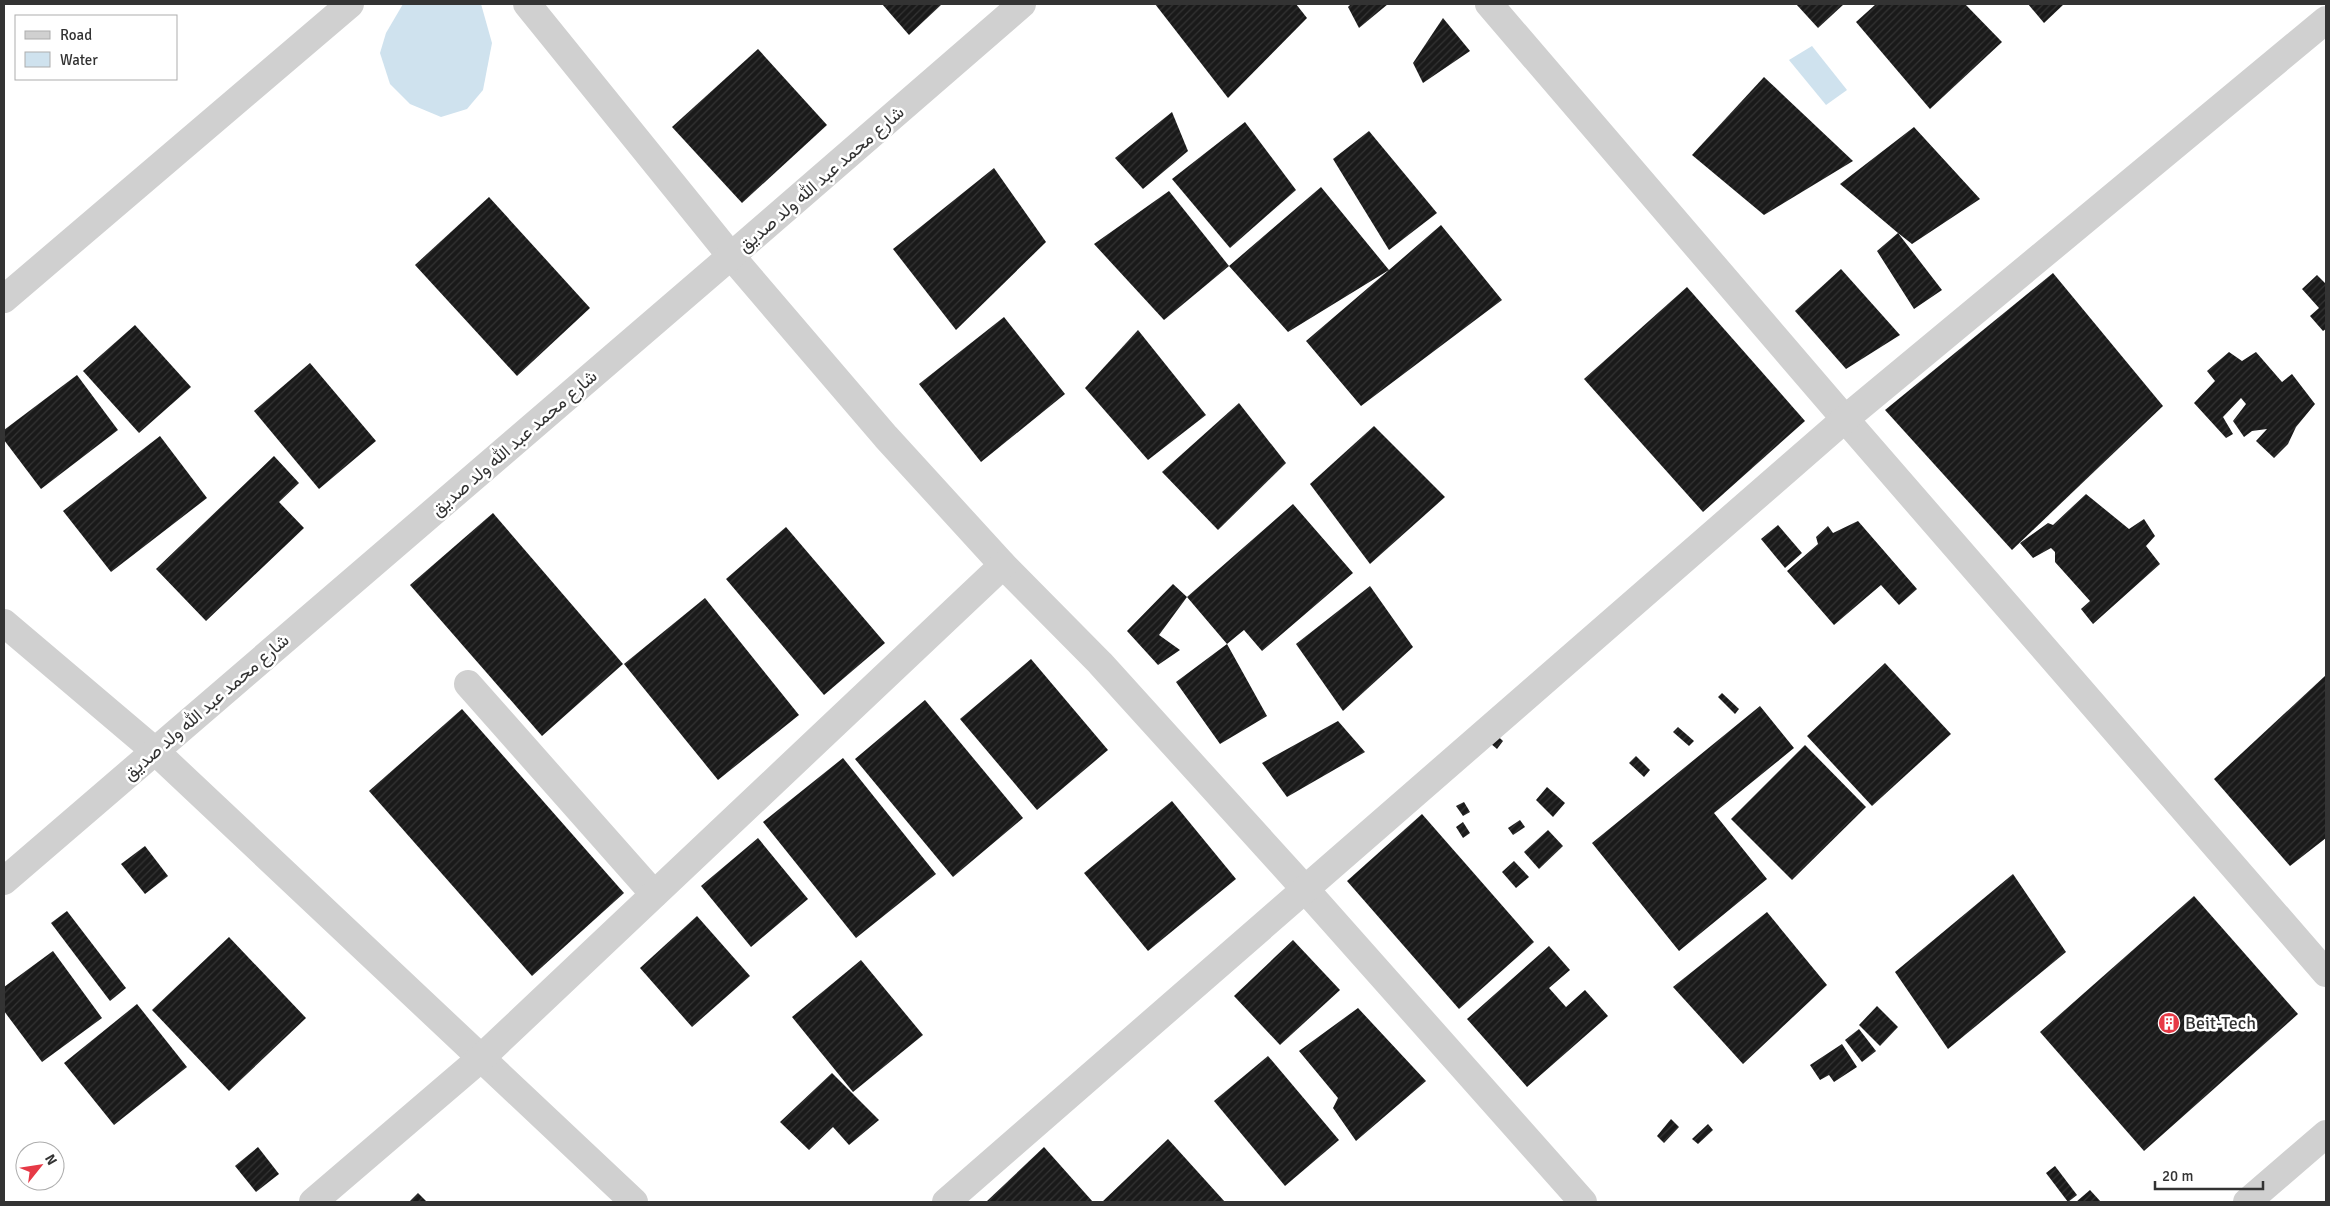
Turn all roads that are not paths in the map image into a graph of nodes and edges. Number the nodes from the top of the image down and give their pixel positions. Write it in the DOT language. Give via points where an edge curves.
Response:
graph roads {
  1 [pos="350,4"];
  2 [pos="527,4"];
  3 [pos="1022,4"];
  4 [pos="1488,4"];
  5 [pos="2326,20"];
  6 [pos="732,256"];
  7 [pos="4,298"];
  8 [pos="1845,418"];
  9 [pos="1003,565"];
  10 [pos="4,623"];
  11 [pos="468,684"];
  12 [pos="155,751"];
  13 [pos="4,881"];
  14 [pos="1304,888"];
  15 [pos="654,894"];
  16 [pos="2326,973"];
  17 [pos="480,1059"];
  18 [pos="2326,1134"];
  19 [pos="1569,1197"];
  20 [pos="313,1202"];
  21 [pos="634,1202"];
  22 [pos="946,1202"];
  23 [pos="2247,1202"];
  1 -- 7 [label="street"];
  2 -- 6 [label="street"];
  3 -- 6 [label="street, شارع محمد عبد الله ولد صديق"];
  4 -- 8 [label="street"];
  5 -- 8 [label="street"];
  6 -- 9 [label="street" via="886,437"];
  6 -- 12 [label="street, شارع محمد عبد الله ولد صديق"];
  8 -- 14 [label="street"];
  8 -- 16 [label="street"];
  9 -- 14 [label="street" via="1100,663"];
  9 -- 15 [label="street"];
  10 -- 12 [label="street"];
  11 -- 15 [label="street"];
  12 -- 13 [label="street, شارع محمد عبد الله ولد صديق"];
  12 -- 17 [label="street"];
  14 -- 19 [label="street"];
  14 -- 22 [label="street"];
  15 -- 17 [label="street"];
  17 -- 20 [label="street"];
  17 -- 21 [label="street"];
  18 -- 23 [label="street"];
}
